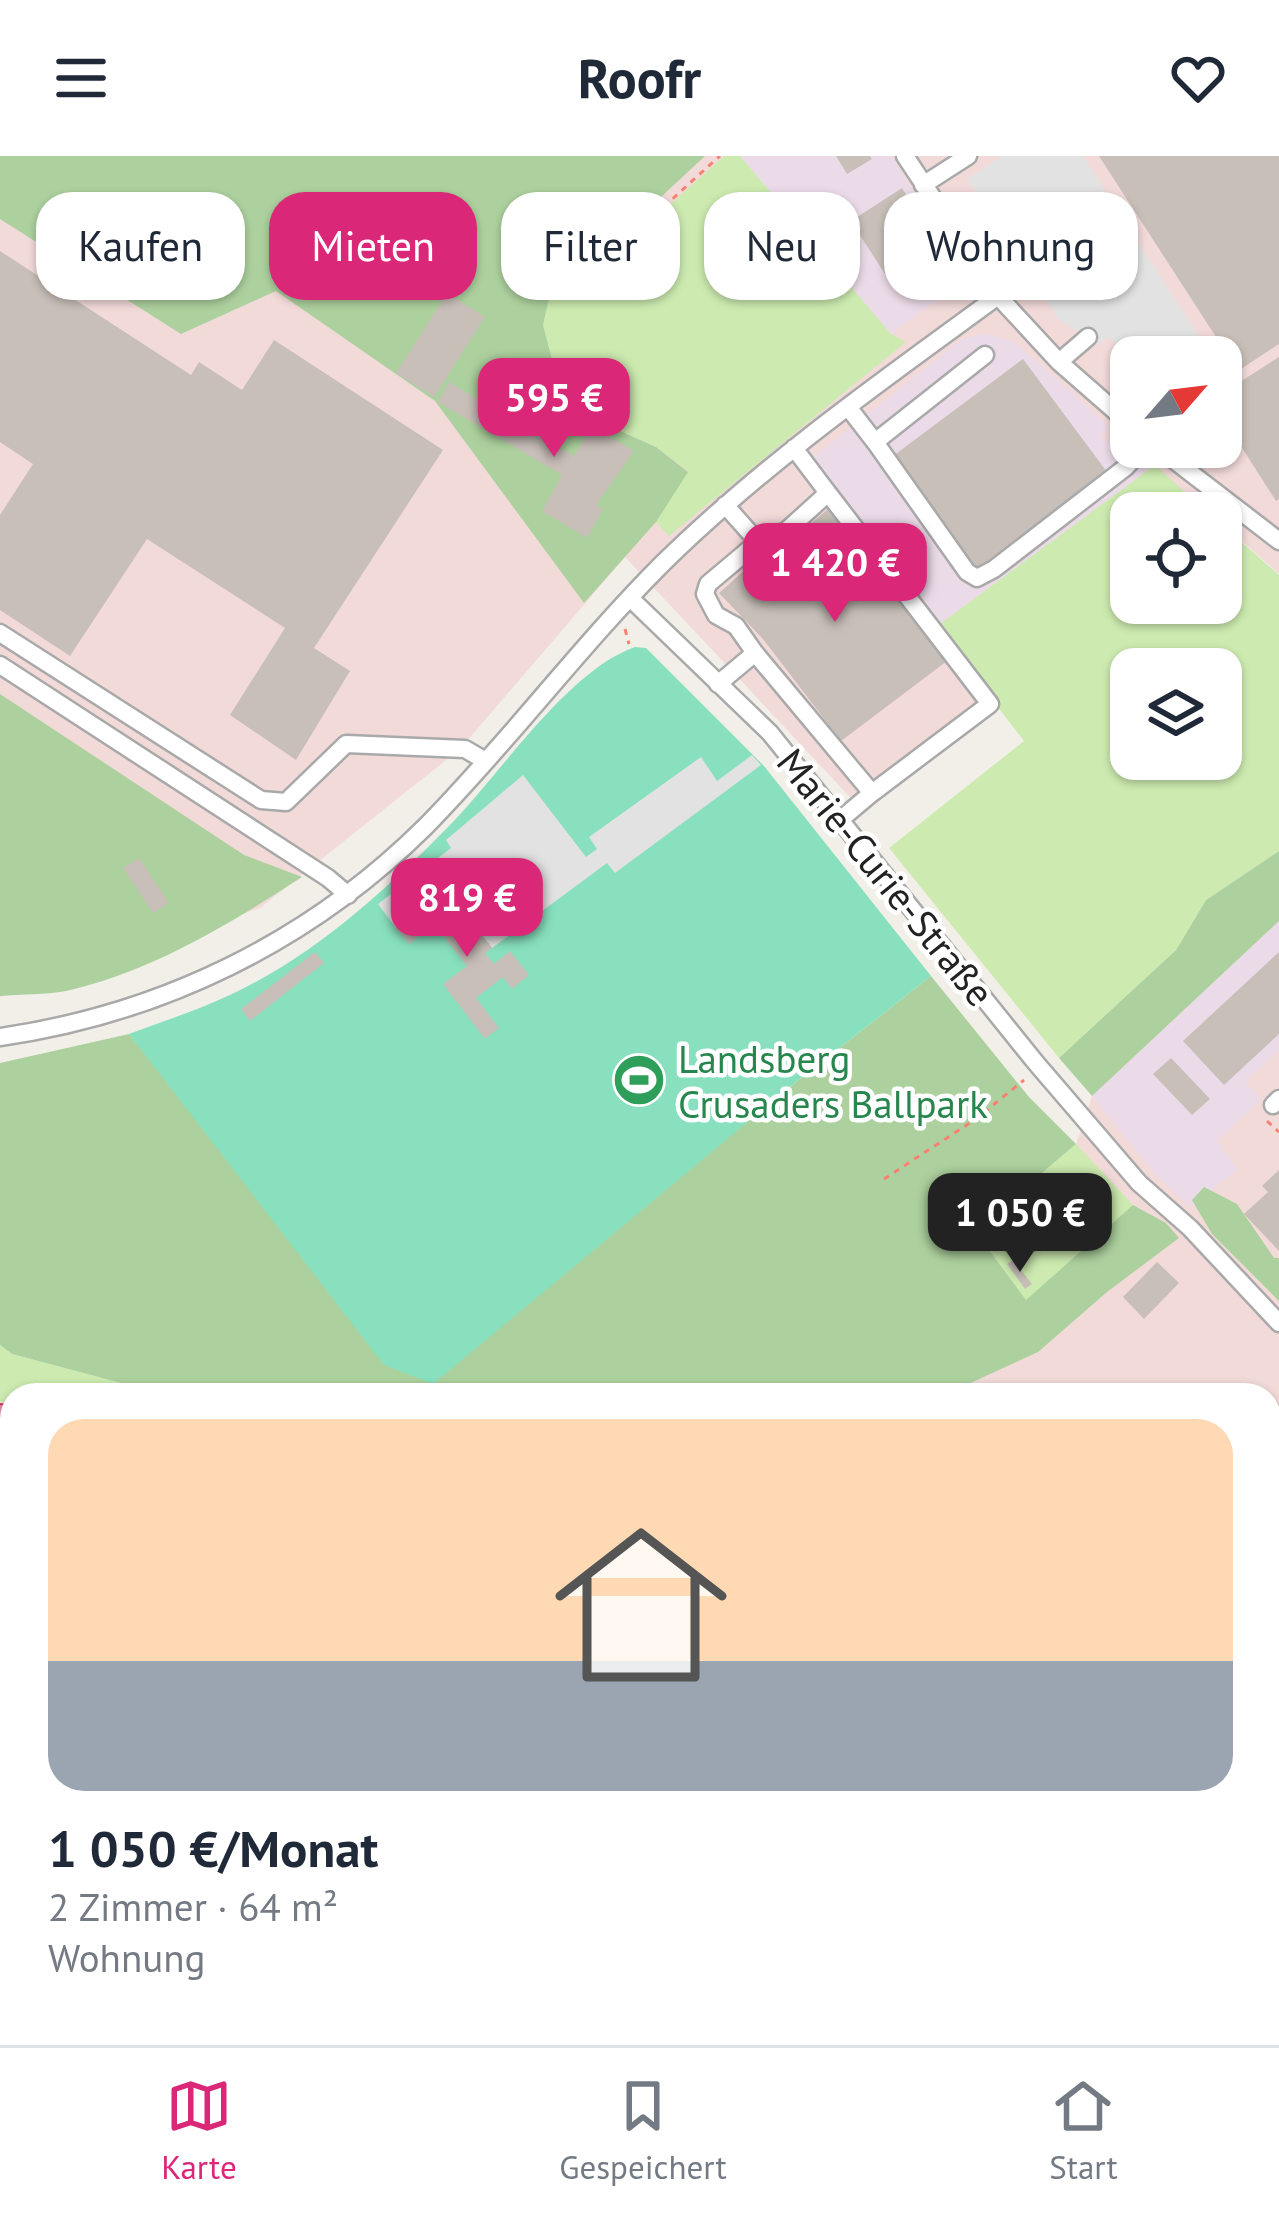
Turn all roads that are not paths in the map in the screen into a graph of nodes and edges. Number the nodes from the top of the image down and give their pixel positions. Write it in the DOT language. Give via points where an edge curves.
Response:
graph roads {
  1 [pos="905,156"];
  2 [pos="968,156"];
  3 [pos="923,184"];
  4 [pos="928,192"];
  5 [pos="993,300"];
  6 [pos="1002,300"];
  7 [pos="1088,337"];
  8 [pos="985,355"];
  9 [pos="1059,362"];
  10 [pos="848,406"];
  11 [pos="1110,407"];
  12 [pos="875,442"];
  13 [pos="794,448"];
  14 [pos="1122,468"];
  15 [pos="1184,468"];
  16 [pos="828,493"];
  17 [pos="725,505"];
  18 [pos="1279,541"];
  19 [pos="758,542"];
  20 [pos="630,598"];
  21 [pos="0,633"];
  22 [pos="755,653"];
  23 [pos="0,664"];
  24 [pos="718,684"];
  25 [pos="484,760"];
  26 [pos="872,793"];
  27 [pos="840,820"];
  28 [pos="348,895"];
  29 [pos="0,1037"];
  30 [pos="1279,1323"];
  1 -- 3 [label="street"];
  2 -- 3 [label="street"];
  3 -- 4 [label="street"];
  5 -- 10 [label="street"];
  6 -- 9 [label="street"];
  7 -- 9 [label="street"];
  8 -- 12 [label="street"];
  9 -- 11 [label="street"];
  10 -- 12 [label="street"];
  10 -- 13 [label="street"];
  12 -- 14 [label="street" via="977,578"];
  13 -- 16 [label="street"];
  13 -- 17 [label="street"];
  15 -- 18 [label="street"];
  16 -- 19 [label="street" via="786,531"];
  16 -- 26 [label="street" via="990,704"];
  17 -- 19 [label="street"];
  17 -- 20 [label="street"];
  19 -- 22 [label="street" via="705,594"];
  20 -- 24 [label="street, Marie-Curie-Straße"];
  20 -- 25 [label="street"];
  21 -- 25 [label="street" via="261,800 286,802 346,744 465,749"];
  22 -- 24 [label="street"];
  22 -- 26 [label="street"];
  23 -- 28 [label="street"];
  24 -- 27 [label="street, Marie-Curie-Straße"];
  25 -- 28 [label="street"];
  26 -- 27 [label="street"];
  27 -- 30 [label="street, Marie-Curie-Straße" via="1124,1166"];
  28 -- 29 [label="street" via="245,960 176,992 57,1029"];
}
